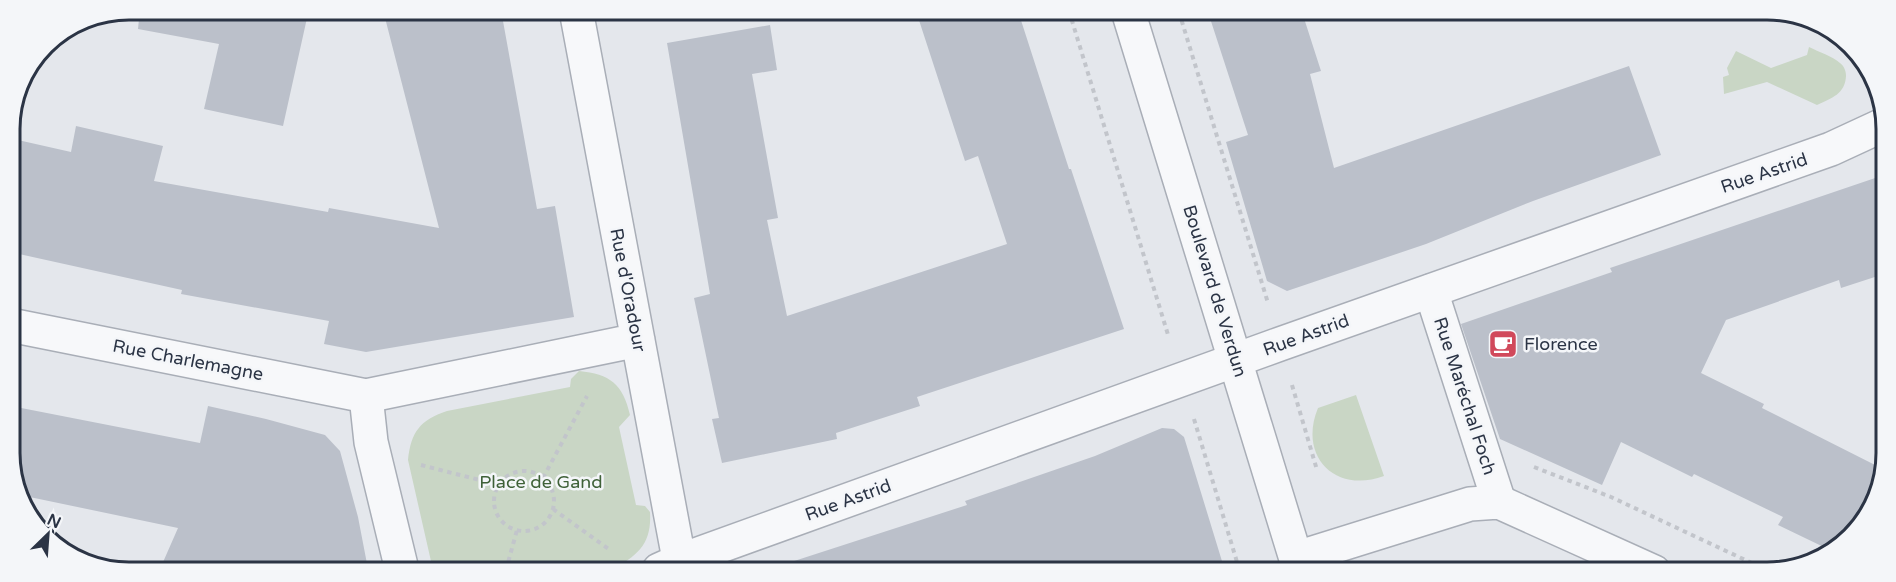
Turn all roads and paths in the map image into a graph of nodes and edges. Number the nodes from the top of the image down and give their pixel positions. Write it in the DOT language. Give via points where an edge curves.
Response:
graph roads {
  1 [pos="578,20"];
  2 [pos="1072,20"];
  3 [pos="1130,20"];
  4 [pos="1181,20"];
  5 [pos="1876,128"];
  6 [pos="1431,291"];
  7 [pos="20,327"];
  8 [pos="638,340"];
  9 [pos="1280,344"];
  10 [pos="1236,360"];
  11 [pos="1182,380"];
  12 [pos="366,396"];
  13 [pos="587,396"];
  14 [pos="1486,462"];
  15 [pos="417,464"];
  16 [pos="543,478"];
  17 [pos="1320,480"];
  18 [pos="499,485"];
  19 [pos="1499,502"];
  20 [pos="553,509"];
  21 [pos="517,530"];
  22 [pos="610,550"];
  23 [pos="400,562"];
  24 [pos="508,562"];
  25 [pos="672,562"];
  26 [pos="687,562"];
  27 [pos="1237,562"];
  28 [pos="1298,562"];
  29 [pos="1307,562"];
  30 [pos="1630,562"];
  31 [pos="1750,562"];
  1 -- 8 [label="street, Rue d'Oradour"];
  2 -- 11 [label="path"];
  3 -- 10 [label="street, Boulevard de Verdun"];
  4 -- 9 [label="path"];
  5 -- 6 [label="street, Rue Astrid" via="1831,149"];
  6 -- 9 [label="street, Rue Astrid"];
  6 -- 14 [label="street, Rue Maréchal Foch"];
  7 -- 12 [label="street, Rue Charlemagne"];
  8 -- 12 [label="street, Rue Charlemagne"];
  8 -- 25 [label="street, Rue d'Oradour"];
  9 -- 10 [label="street, Rue Astrid"];
  9 -- 17 [label="path"];
  10 -- 11 [label="street, Rue Astrid"];
  10 -- 28 [label="street, Boulevard de Verdun"];
  11 -- 26 [label="street, Rue Astrid"];
  11 -- 27 [label="path"];
  12 -- 23 [label="street" via="371,442"];
  13 -- 16 [label="path"];
  14 -- 19 [label="street, Rue Maréchal Foch"];
  14 -- 31 [label="path" via="1520,462 1611,497"];
  15 -- 18 [label="path"];
  16 -- 18 [label="path" via="525,471 514,473"];
  16 -- 20 [label="path" via="554,497"];
  18 -- 21 [label="path" via="494,507 507,525"];
  19 -- 29 [label="street, Rue Maréchal Foch" via="1470,504"];
  19 -- 30 [label="street, Rue Maréchal Foch"];
  20 -- 21 [label="path" via="539,527"];
  20 -- 22 [label="path"];
  21 -- 24 [label="path"];
}
